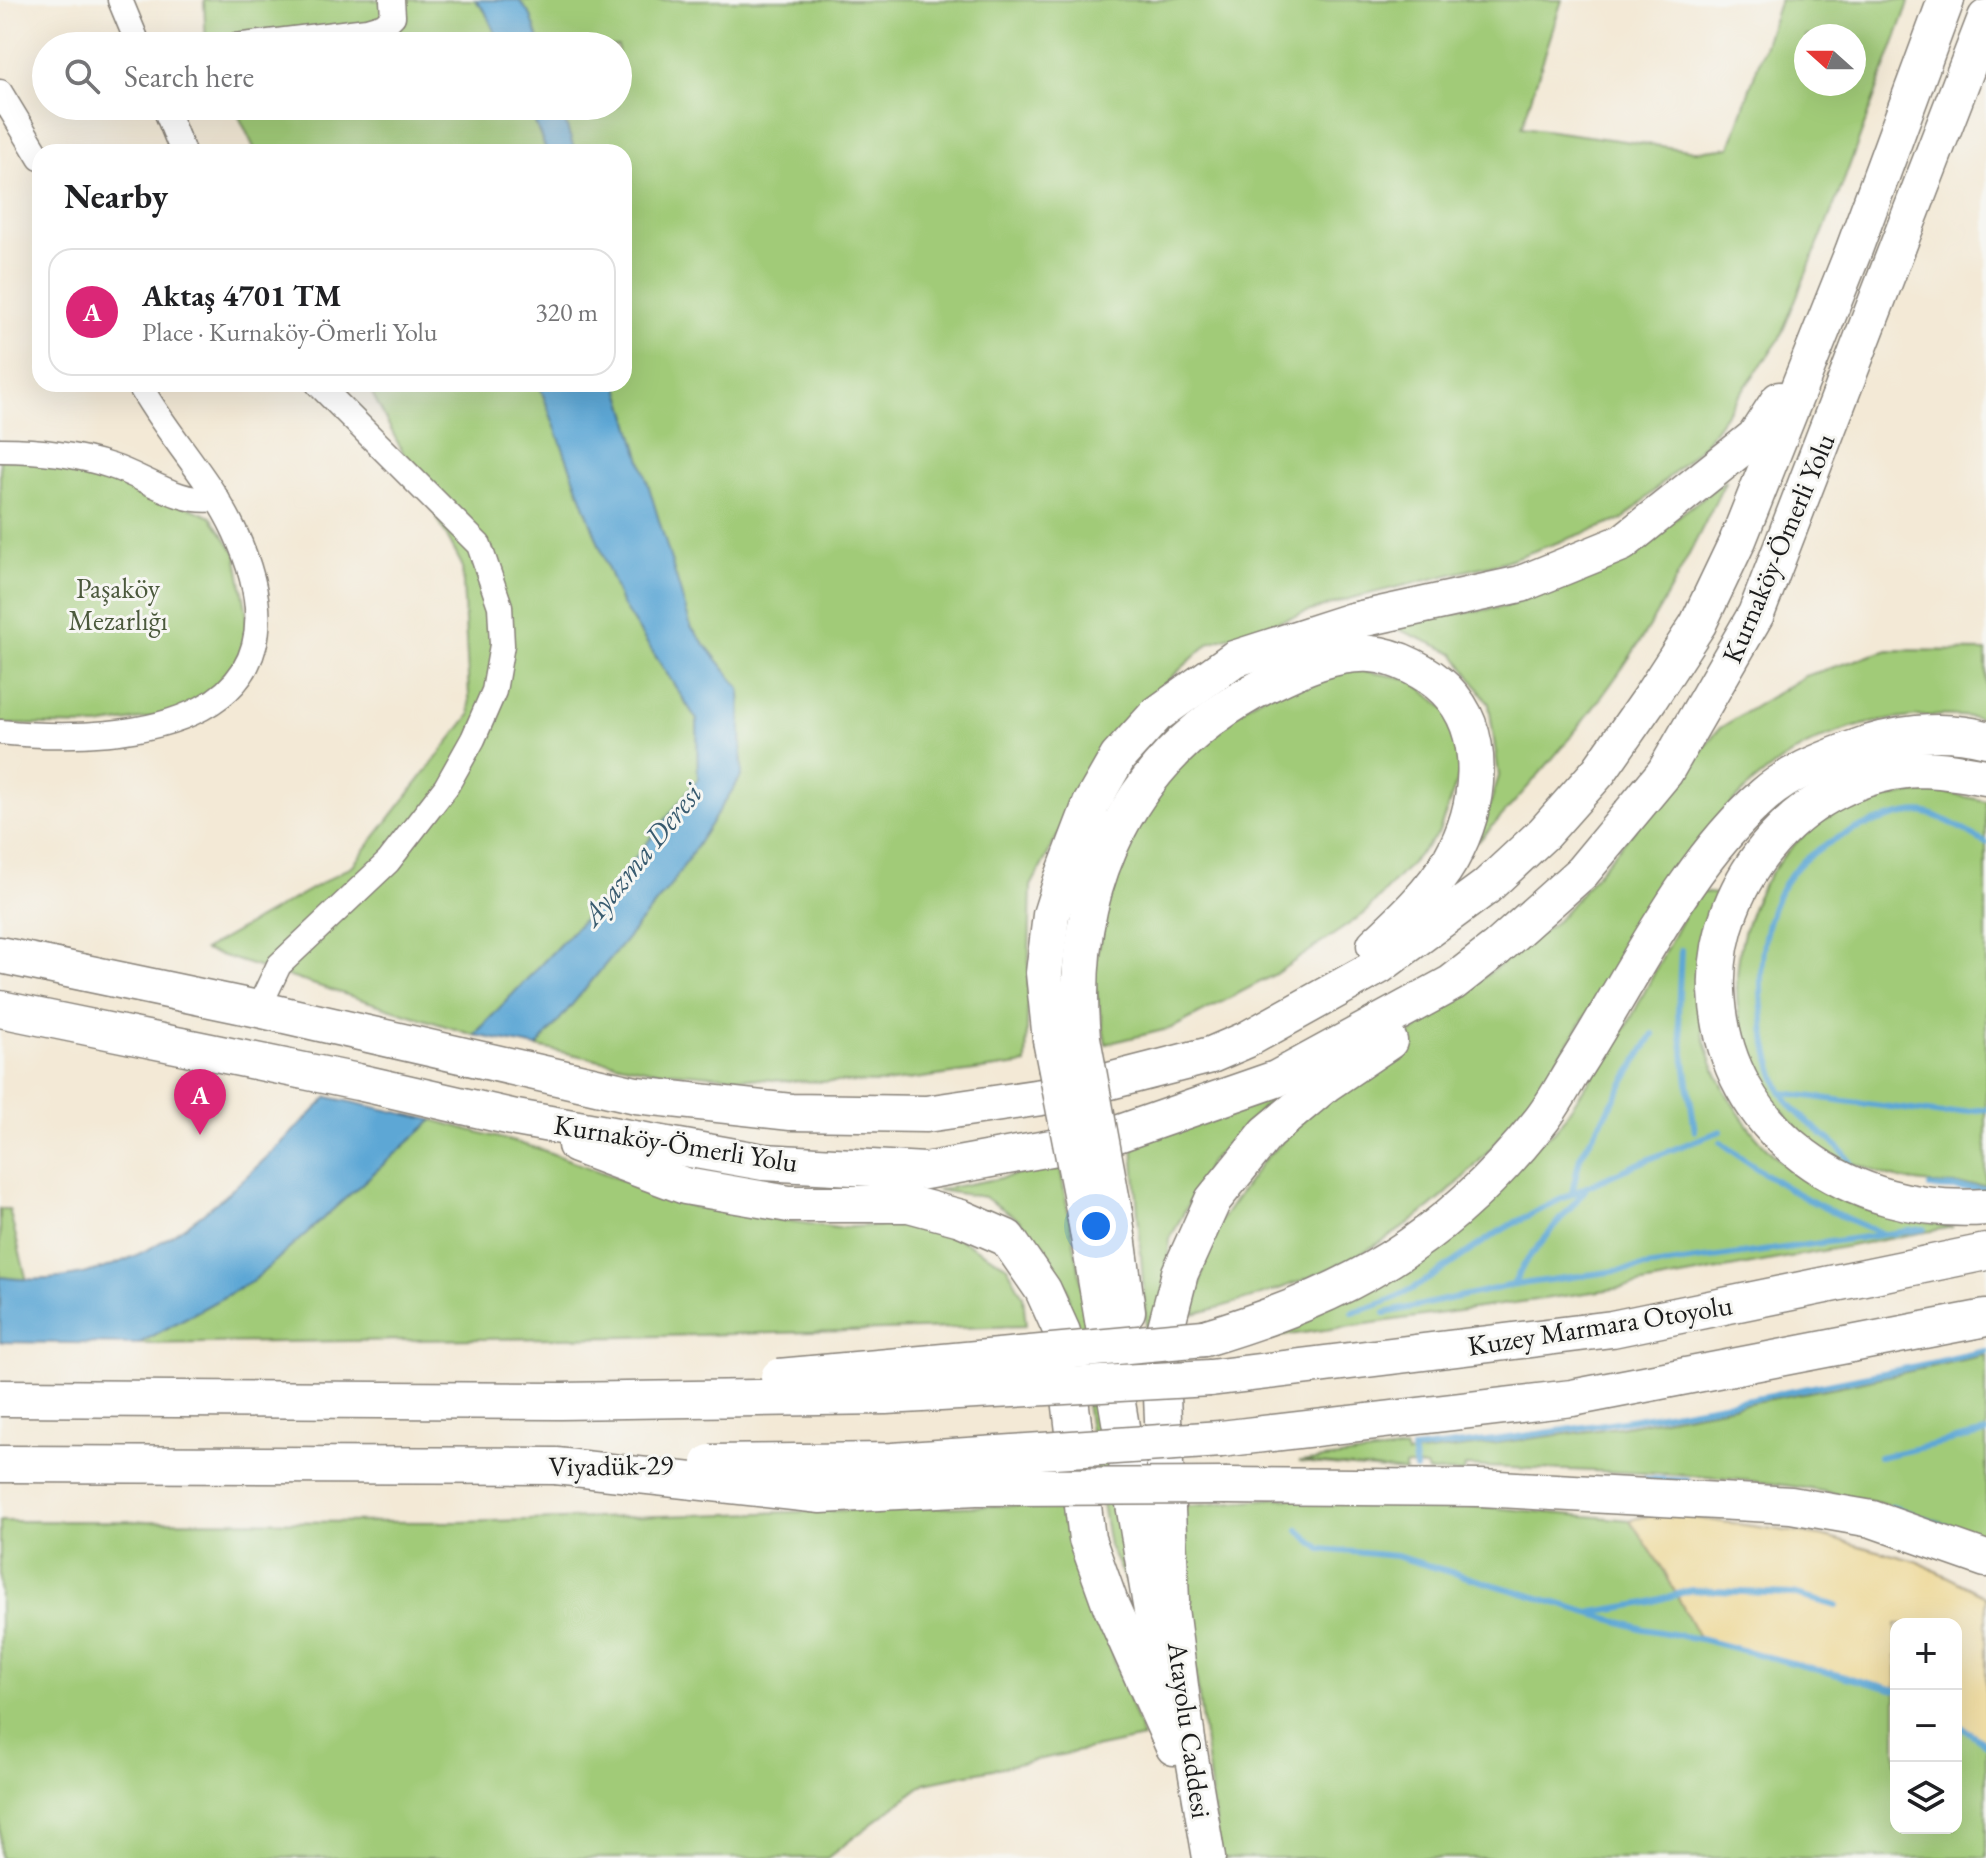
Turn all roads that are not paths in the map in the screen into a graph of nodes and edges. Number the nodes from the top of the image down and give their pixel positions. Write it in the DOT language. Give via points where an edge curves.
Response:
graph roads {
  1 [pos="120,0"];
  2 [pos="392,0"];
  3 [pos="1946,0"];
  4 [pos="1986,18"];
  5 [pos="133,32"];
  6 [pos="350,32"];
  7 [pos="0,92"];
  8 [pos="170,120"];
  9 [pos="180,144"];
  10 [pos="32,145"];
  11 [pos="1853,252"];
  12 [pos="144,392"];
  13 [pos="326,392"];
  14 [pos="0,450"];
  15 [pos="217,499"];
  16 [pos="0,732"];
  17 [pos="1986,739"];
  18 [pos="1986,777"];
  19 [pos="0,955"];
  20 [pos="1452,983"];
  21 [pos="0,1009"];
  22 [pos="258,1009"];
  23 [pos="1066,1039"];
  24 [pos="1246,1040"];
  25 [pos="516,1118"];
  26 [pos="1986,1207"];
  27 [pos="1100,1216"];
  28 [pos="1986,1252"];
  29 [pos="1986,1318"];
  30 [pos="0,1398"];
  31 [pos="561,1401"];
  32 [pos="0,1464"];
  33 [pos="556,1466"];
  34 [pos="1986,1559"];
  35 [pos="1171,1601"];
  36 [pos="1174,1747"];
  37 [pos="1193,1858"];
  38 [pos="1209,1858"];
  1 -- 5 [label="street"];
  2 -- 6 [label="street" via="393,16 384,25"];
  3 -- 11 [label="highway, Kurnaköy-Ömerli Yolu"];
  4 -- 20 [label="highway, Kurnaköy-Ömerli Yolu" via="1792,527 1723,676 1665,772 1582,872"];
  7 -- 10 [label="street"];
  8 -- 9 [label="street"];
  11 -- 23 [label="highway" via="1784,393 1755,437 1622,543 1521,584 1352,621 1234,659 1156,715 1118,757 1091,804 1051,915 1044,973"];
  11 -- 24 [label="highway, Kurnaköy-Ömerli Yolu" via="1698,624 1599,771 1486,887 1379,966"];
  12 -- 15 [label="street"];
  13 -- 22 [label="street" via="479,545 500,606 502,645 494,691 446,787 388,862 279,965"];
  14 -- 15 [label="street" via="81,457 189,499"];
  15 -- 16 [label="street" via="246,558 256,611 249,656 228,691 199,713 113,735"];
  17 -- 31 [label="highway, bridge" via="1941,733 1882,737 1814,763 1766,793 1721,837 1540,1122 1437,1227 1347,1286 1204,1338"];
  18 -- 26 [label="highway" via="1919,769 1879,776 1828,795 1788,824 1757,857 1732,906 1717,990 1736,1072 1770,1125 1798,1153 1831,1177 1878,1196 1929,1208"];
  19 -- 22 [label="highway, Kurnaköy-Ömerli Yolu"];
  20 -- 25 [label="highway, Kurnaköy-Ömerli Yolu" via="1276,1079 1106,1138 925,1171 763,1162"];
  20 -- 35 [label="highway" via="1403,1031 1267,1133 1213,1200 1180,1273 1160,1351"];
  21 -- 25 [label="highway, Kurnaköy-Ömerli Yolu"];
  22 -- 24 [label="highway, Kurnaköy-Ömerli Yolu" via="636,1095 791,1112 926,1114 1055,1095 1211,1055"];
  23 -- 24 [label="highway" via="1078,995 1086,909 1114,834 1153,772 1228,704 1298,669 1340,656 1374,654 1408,665 1439,683 1471,727 1476,756 1466,826 1450,861 1408,914 1361,958"];
  23 -- 27 [label="highway, bridge"];
  25 -- 36 [label="highway" via="685,1186 789,1204 909,1204 1007,1238 1043,1290 1062,1332 1087,1539"];
  27 -- 35 [label="highway"];
  27 -- 36 [label="highway"];
  28 -- 31 [label="highway, Kuzey Marmara Otoyolu, bridge" via="1612,1329 1210,1378 886,1396"];
  29 -- 33 [label="highway, Viyadük-29, bridge" via="1572,1398 1221,1439 892,1461"];
  30 -- 31 [label="highway, bridge"];
  32 -- 33 [label="highway, Viyadük-29"];
  33 -- 34 [label="highway, bridge" via="821,1495 976,1487 1481,1488 1791,1505 1872,1519"];
  35 -- 38 [label="main road, Atayolu Caddesi"];
  36 -- 37 [label="main road, Atayolu Caddesi"];
}
